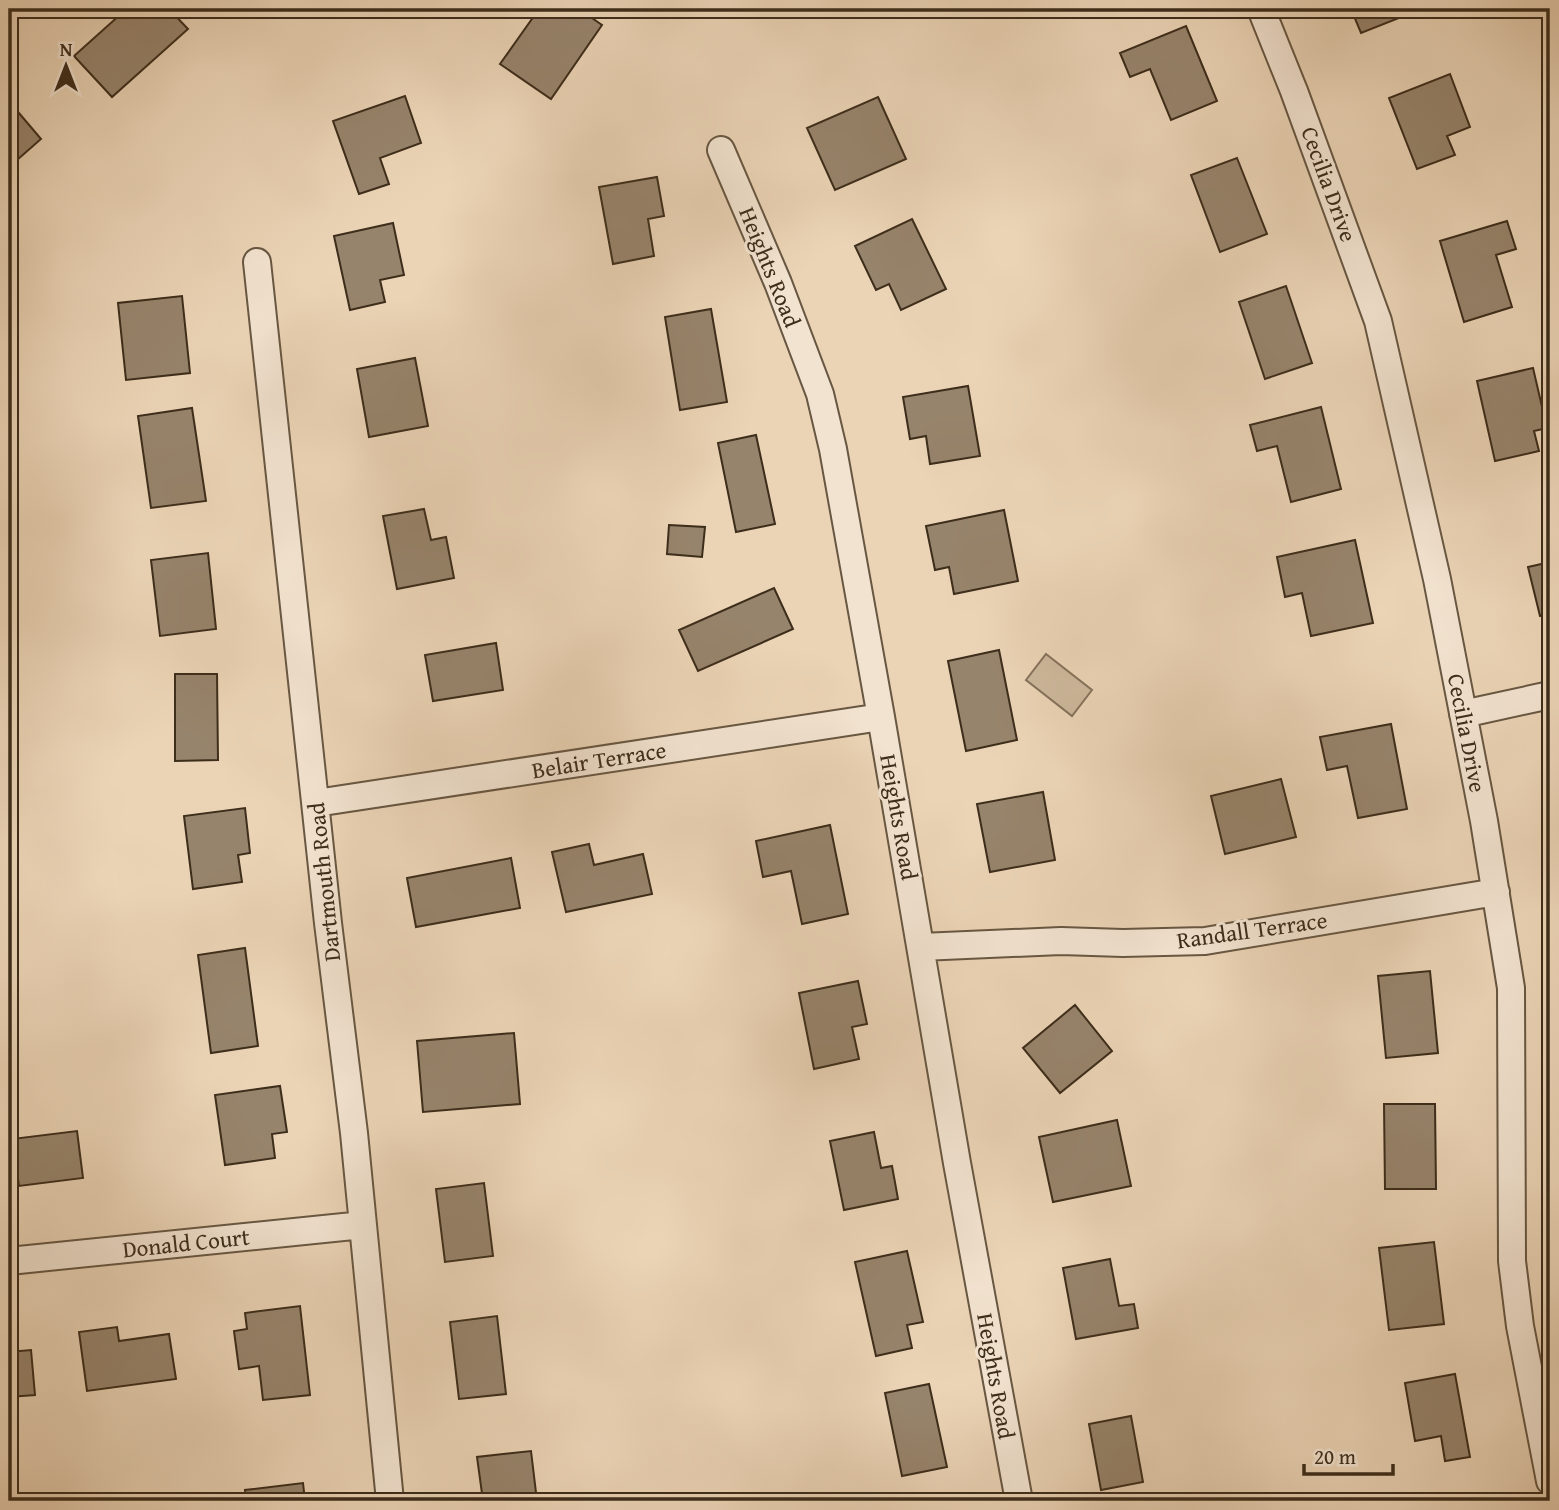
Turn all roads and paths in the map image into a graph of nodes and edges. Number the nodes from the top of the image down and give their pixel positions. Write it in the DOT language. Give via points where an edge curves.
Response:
graph roads {
  1 [pos="1261,9"];
  2 [pos="721,150"];
  3 [pos="257,262"];
  4 [pos="1550,695"];
  5 [pos="1463,714"];
  6 [pos="881,717"];
  7 [pos="316,803"];
  8 [pos="1496,892"];
  9 [pos="921,947"];
  10 [pos="363,1225"];
  11 [pos="9,1261"];
  12 [pos="1550,1481"];
  13 [pos="390,1501"];
  14 [pos="1019,1501"];
  1 -- 5 [label="street, Cecilia Drive" via="1378,321"];
  2 -- 6 [label="street, Heights Road" via="820,394"];
  3 -- 7 [label="street, Dartmouth Road"];
  4 -- 5 [label="street"];
  5 -- 8 [label="street, Cecilia Drive"];
  6 -- 7 [label="street, Belair Terrace"];
  6 -- 9 [label="street, Heights Road"];
  7 -- 10 [label="street, Dartmouth Road"];
  8 -- 9 [label="street, Randall Terrace" via="1205,941"];
  8 -- 12 [label="street, Cecilia Drive" via="1511,988 1512,1261"];
  9 -- 14 [label="street, Heights Road"];
  10 -- 11 [label="street, Donald Court"];
  10 -- 13 [label="street, Dartmouth Road"];
}
